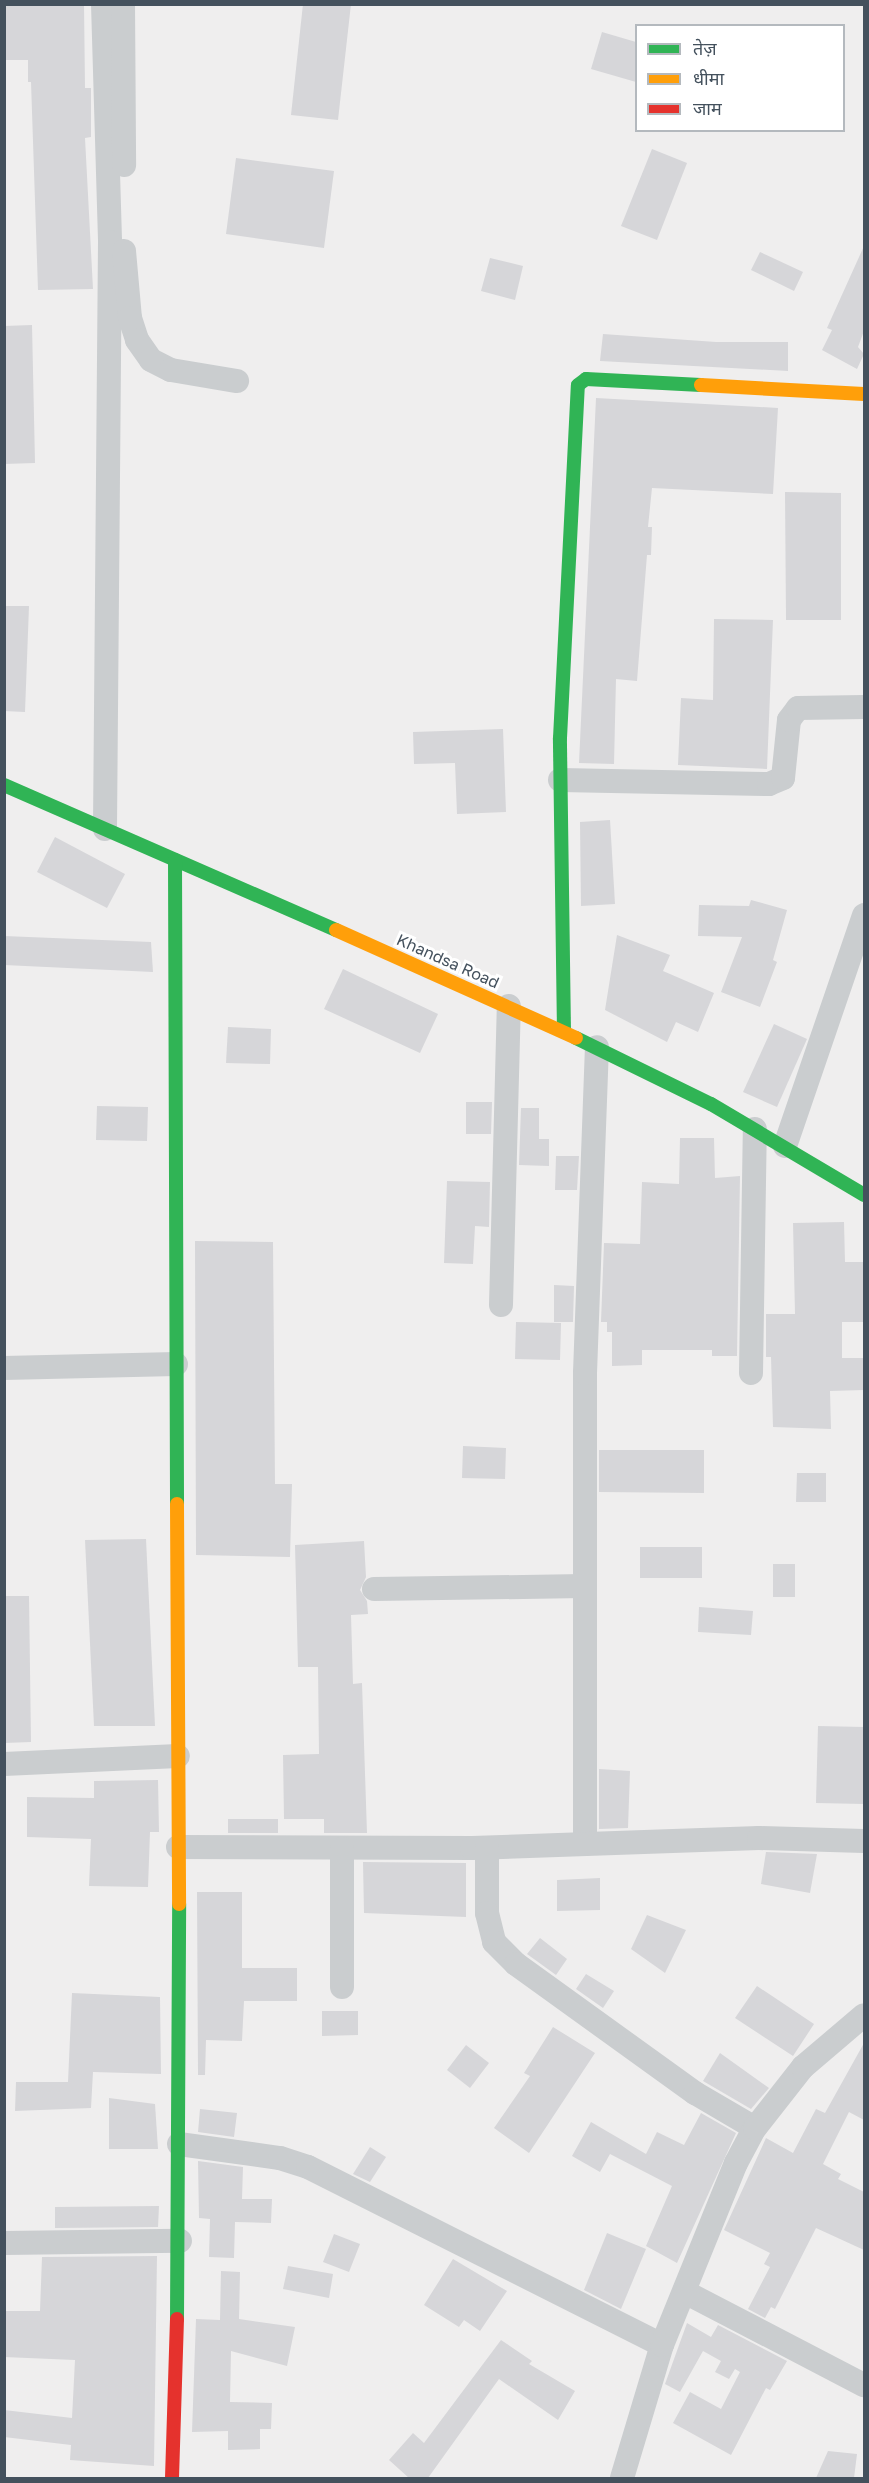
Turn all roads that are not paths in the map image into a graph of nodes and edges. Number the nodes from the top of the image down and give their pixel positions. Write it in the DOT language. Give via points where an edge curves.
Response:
graph roads {
  1 [pos="103,4"];
  2 [pos="123,4"];
  3 [pos="237,381"];
  4 [pos="864,394"];
  5 [pos="864,707"];
  6 [pos="560,780"];
  7 [pos="4,785"];
  8 [pos="105,829"];
  9 [pos="175,860"];
  10 [pos="864,915"];
  11 [pos="509,1006"];
  12 [pos="564,1032"];
  13 [pos="597,1047"];
  14 [pos="755,1129"];
  15 [pos="785,1146"];
  16 [pos="864,1195"];
  17 [pos="501,1305"];
  18 [pos="177,1364"];
  19 [pos="4,1368"];
  20 [pos="752,1373"];
  21 [pos="584,1586"];
  22 [pos="374,1589"];
  23 [pos="178,1756"];
  24 [pos="4,1764"];
  25 [pos="864,1841"];
  26 [pos="585,1844"];
  27 [pos="178,1847"];
  28 [pos="487,1848"];
  29 [pos="342,1850"];
  30 [pos="342,1987"];
  31 [pos="864,2015"];
  32 [pos="755,2128"];
  33 [pos="179,2144"];
  34 [pos="180,2241"];
  35 [pos="4,2243"];
  36 [pos="685,2292"];
  37 [pos="662,2345"];
  38 [pos="864,2385"];
  39 [pos="172,2478"];
  40 [pos="622,2478"];
  1 -- 8 [label="street" via="110,242"];
  2 -- 3 [label="street" via="124,265 130,318 137,340 151,360 171,370"];
  4 -- 6 [label="street" via="580,381"];
  5 -- 6 [label="street" via="798,708 789,720 783,778 769,784"];
  6 -- 12 [label="street"];
  7 -- 8 [label="street, Khandsa Road"];
  8 -- 9 [label="street, Khandsa Road"];
  9 -- 11 [label="street, Khandsa Road"];
  9 -- 18 [label="street"];
  10 -- 15 [label="street"];
  11 -- 12 [label="street, Khandsa Road"];
  11 -- 17 [label="street"];
  12 -- 13 [label="street, Khandsa Road"];
  13 -- 14 [label="street, Khandsa Road"];
  13 -- 21 [label="street" via="585,1372"];
  14 -- 15 [label="street, Khandsa Road"];
  14 -- 20 [label="street"];
  15 -- 16 [label="street, Khandsa Road"];
  18 -- 19 [label="street"];
  18 -- 23 [label="street"];
  21 -- 22 [label="street"];
  21 -- 26 [label="street"];
  23 -- 24 [label="street"];
  23 -- 27 [label="street"];
  25 -- 26 [label="street" via="759,1838"];
  26 -- 28 [label="street"];
  27 -- 29 [label="street"];
  27 -- 33 [label="street"];
  28 -- 29 [label="street"];
  28 -- 32 [label="street" via="487,1913 494,1942 516,1964 686,2087"];
  29 -- 30 [label="street"];
  31 -- 32 [label="street" via="803,2067"];
  32 -- 36 [label="street" via="736,2163"];
  33 -- 34 [label="street"];
  33 -- 37 [label="street" via="280,2158 327,2175"];
  34 -- 35 [label="street"];
  34 -- 39 [label="street"];
  36 -- 37 [label="street"];
  36 -- 38 [label="street"];
  37 -- 40 [label="street"];
}
